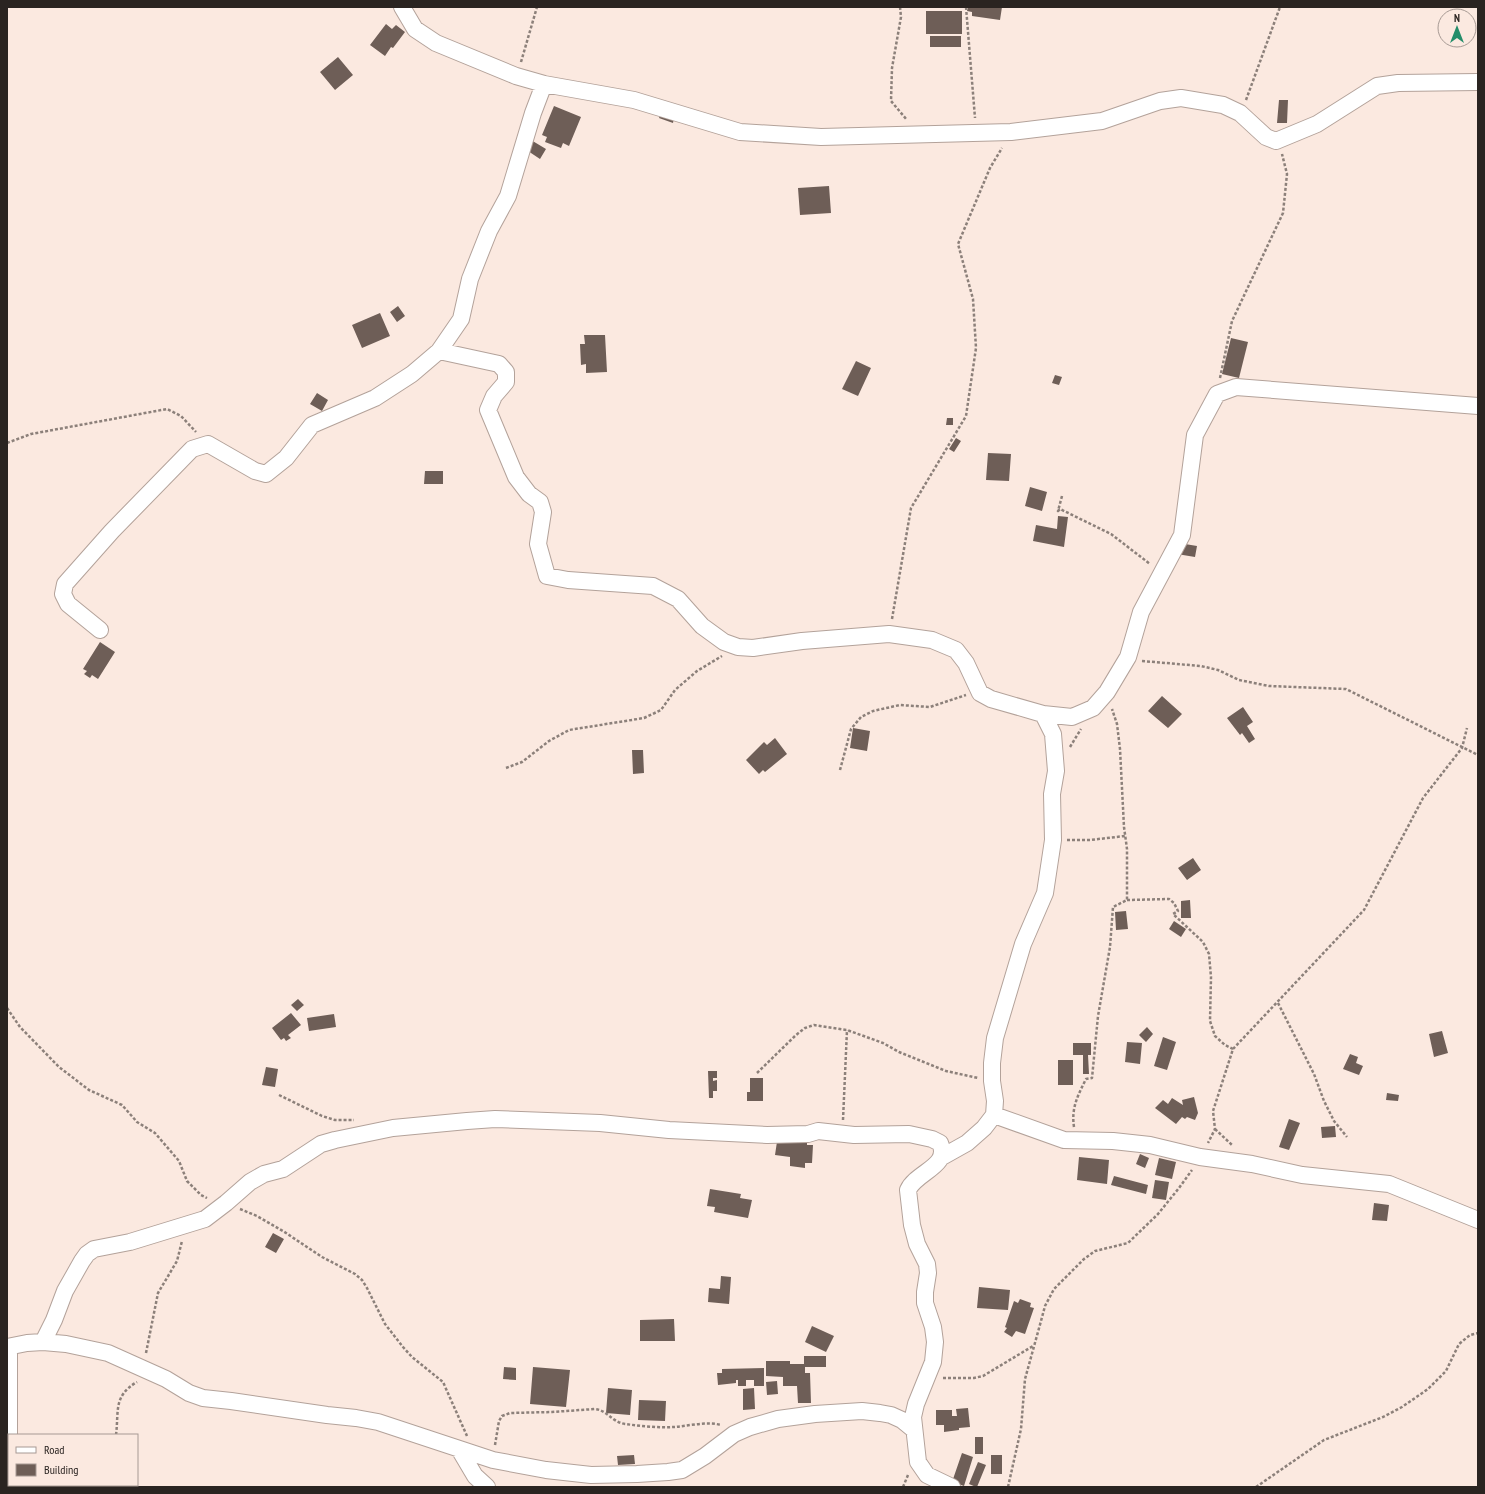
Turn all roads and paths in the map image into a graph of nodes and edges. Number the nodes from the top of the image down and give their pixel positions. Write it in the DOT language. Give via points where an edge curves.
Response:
graph roads {
  1 [pos="402,7"];
  2 [pos="537,7"];
  3 [pos="900,7"];
  4 [pos="966,7"];
  5 [pos="1280,7"];
  6 [pos="516,76"];
  7 [pos="1478,82"];
  8 [pos="544,84"];
  9 [pos="1240,113"];
  10 [pos="1011,132"];
  11 [pos="976,133"];
  12 [pos="919,135"];
  13 [pos="1276,141"];
  14 [pos="438,351"];
  15 [pos="1217,394"];
  16 [pos="1478,406"];
  17 [pos="7,443"];
  18 [pos="208,444"];
  19 [pos="1062,496"];
  20 [pos="1161,573"];
  21 [pos="100,630"];
  22 [pos="890,634"];
  23 [pos="738,647"];
  24 [pos="1128,657"];
  25 [pos="1107,692"];
  26 [pos="980,694"];
  27 [pos="1093,708"];
  28 [pos="1043,714"];
  29 [pos="1467,728"];
  30 [pos="1462,748"];
  31 [pos="1478,755"];
  32 [pos="506,768"];
  33 [pos="840,770"];
  34 [pos="1056,771"];
  35 [pos="1125,836"];
  36 [pos="1053,840"];
  37 [pos="1127,900"];
  38 [pos="1278,1003"];
  39 [pos="7,1008"];
  40 [pos="847,1030"];
  41 [pos="1233,1049"];
  42 [pos="757,1073"];
  43 [pos="992,1081"];
  44 [pos="279,1095"];
  45 [pos="994,1115"];
  46 [pos="356,1120"];
  47 [pos="843,1134"];
  48 [pos="1347,1137"];
  49 [pos="1077,1141"];
  50 [pos="942,1156"];
  51 [pos="1200,1158"];
  52 [pos="226,1203"];
  53 [pos="1478,1220"];
  54 [pos="183,1225"];
  55 [pos="1478,1333"];
  56 [pos="43,1342"];
  57 [pos="1033,1346"];
  58 [pos="8,1347"];
  59 [pos="147,1371"];
  60 [pos="926,1378"];
  61 [pos="913,1430"];
  62 [pos="9,1434"];
  63 [pos="116,1434"];
  64 [pos="734,1434"];
  65 [pos="467,1451"];
  66 [pos="493,1460"];
  67 [pos="487,1487"];
  68 [pos="952,1487"];
  69 [pos="1008,1487"];
  70 [pos="1256,1487"];
  1 -- 6 [label="street" via="415,29 436,43"];
  2 -- 6 [label="path"];
  3 -- 12 [label="path" via="901,17 892,68 891,101"];
  4 -- 11 [label="path"];
  5 -- 9 [label="path"];
  6 -- 8 [label="street"];
  7 -- 13 [label="street" via="1398,83 1377,86 1317,124"];
  8 -- 12 [label="street" via="634,100 740,132 821,137"];
  8 -- 14 [label="street" via="508,196 489,231 470,279 462,319"];
  9 -- 10 [label="street" via="1223,104 1181,98 1160,101 1102,121"];
  9 -- 13 [label="street" via="1266,137"];
  10 -- 11 [label="street"];
  10 -- 22 [label="path" via="990,168 958,244 973,299 976,348 966,416 911,508"];
  11 -- 12 [label="street"];
  13 -- 15 [label="path" via="1282,150 1287,174 1283,212 1232,321"];
  14 -- 18 [label="street" via="412,374 375,398 312,425 286,458 266,474 255,471"];
  14 -- 23 [label="street" via="499,364 506,372 506,382 494,396 488,410 516,477 529,494 540,502 543,512 538,544 547,576 568,580 653,586 678,598 702,626 724,642"];
  15 -- 16 [label="street" via="1236,387"];
  15 -- 20 [label="street" via="1195,435 1182,536"];
  17 -- 18 [label="path" via="31,434 167,409 181,416"];
  18 -- 21 [label="street" via="192,449 112,531 65,584 63,594 68,604"];
  19 -- 20 [label="path" via="1058,511 1060,509 1111,534"];
  20 -- 24 [label="street" via="1141,612"];
  22 -- 23 [label="street" via="753,648"];
  22 -- 26 [label="street" via="932,640 956,650 966,663"];
  23 -- 32 [label="path" via="697,671 675,690 661,710 644,718 569,730 549,741 522,762"];
  24 -- 25 [label="street"];
  24 -- 30 [label="path" via="1148,662 1201,666 1218,670 1239,680 1269,686 1346,689"];
  25 -- 27 [label="street"];
  25 -- 35 [label="path" via="1117,724"];
  26 -- 28 [label="street" via="991,700"];
  26 -- 33 [label="path" via="963,696 930,707 900,705 867,714 851,729"];
  27 -- 28 [label="street" via="1072,717"];
  27 -- 34 [label="path"];
  28 -- 34 [label="street" via="1053,734"];
  29 -- 30 [label="path"];
  30 -- 31 [label="path"];
  30 -- 38 [label="path" via="1423,798 1364,910"];
  34 -- 36 [label="street" via="1052,794"];
  35 -- 36 [label="path" via="1090,840"];
  35 -- 37 [label="path" via="1128,848"];
  36 -- 43 [label="street" via="1045,893 1023,944 995,1038"];
  37 -- 41 [label="path" via="1169,899 1178,911 1173,914 1202,942 1209,954 1210,1022 1215,1036"];
  37 -- 49 [label="path" via="1113,907 1092,1078 1086,1079 1073,1108"];
  38 -- 41 [label="path"];
  38 -- 48 [label="path" via="1314,1074 1334,1121"];
  39 -- 52 [label="path" via="20,1027 59,1067 89,1090 122,1105 137,1122 155,1133 179,1161 187,1181 200,1195"];
  40 -- 42 [label="path" via="814,1025 805,1028"];
  40 -- 43 [label="path" via="946,1072"];
  40 -- 47 [label="path"];
  41 -- 51 [label="path" via="1213,1111 1215,1129"];
  43 -- 45 [label="street"];
  44 -- 46 [label="path" via="322,1116 335,1120"];
  45 -- 49 [label="street" via="1064,1140"];
  45 -- 50 [label="street" via="967,1144"];
  47 -- 50 [label="street" via="909,1134 932,1139 940,1142"];
  47 -- 52 [label="street" via="818,1131 808,1134 767,1135 669,1130 600,1123 495,1119 393,1128 322,1144 283,1169 264,1174 250,1182"];
  49 -- 51 [label="street" via="1150,1145"];
  50 -- 60 [label="street" via="910,1185 908,1190 912,1225 928,1273 925,1303 933,1327 935,1351"];
  51 -- 53 [label="street" via="1252,1164 1302,1175 1389,1184"];
  51 -- 57 [label="path" via="1158,1214 1128,1243 1095,1251 1054,1289 1045,1306"];
  52 -- 54 [label="street" via="205,1219"];
  52 -- 65 [label="path" via="257,1216 322,1258 362,1280 385,1324 403,1347 443,1382"];
  54 -- 56 [label="street" via="130,1242 94,1249 87,1254 65,1291"];
  54 -- 59 [label="path" via="177,1261 158,1294"];
  55 -- 70 [label="path" via="1470,1335 1459,1344 1446,1372 1428,1389 1383,1417 1324,1440"];
  56 -- 58 [label="street"];
  56 -- 59 [label="street" via="108,1353"];
  57 -- 60 [label="path" via="983,1376"];
  57 -- 69 [label="path" via="1025,1379 1021,1429"];
  58 -- 62 [label="street"];
  59 -- 63 [label="path" via="125,1391 118,1407"];
  59 -- 65 [label="street" via="203,1398 378,1422"];
  60 -- 61 [label="street" via="916,1404"];
  61 -- 64 [label="street" via="902,1420 891,1415 862,1411 778,1419"];
  61 -- 68 [label="street" via="918,1462 927,1475"];
  64 -- 66 [label="street" via="694,1464 682,1470 668,1472 591,1475"];
  64 -- 66 [label="path" via="717,1424 672,1427 623,1424 595,1409 510,1413 502,1416 499,1421"];
  65 -- 66 [label="street"];
  65 -- 67 [label="street" via="476,1476"];
}
